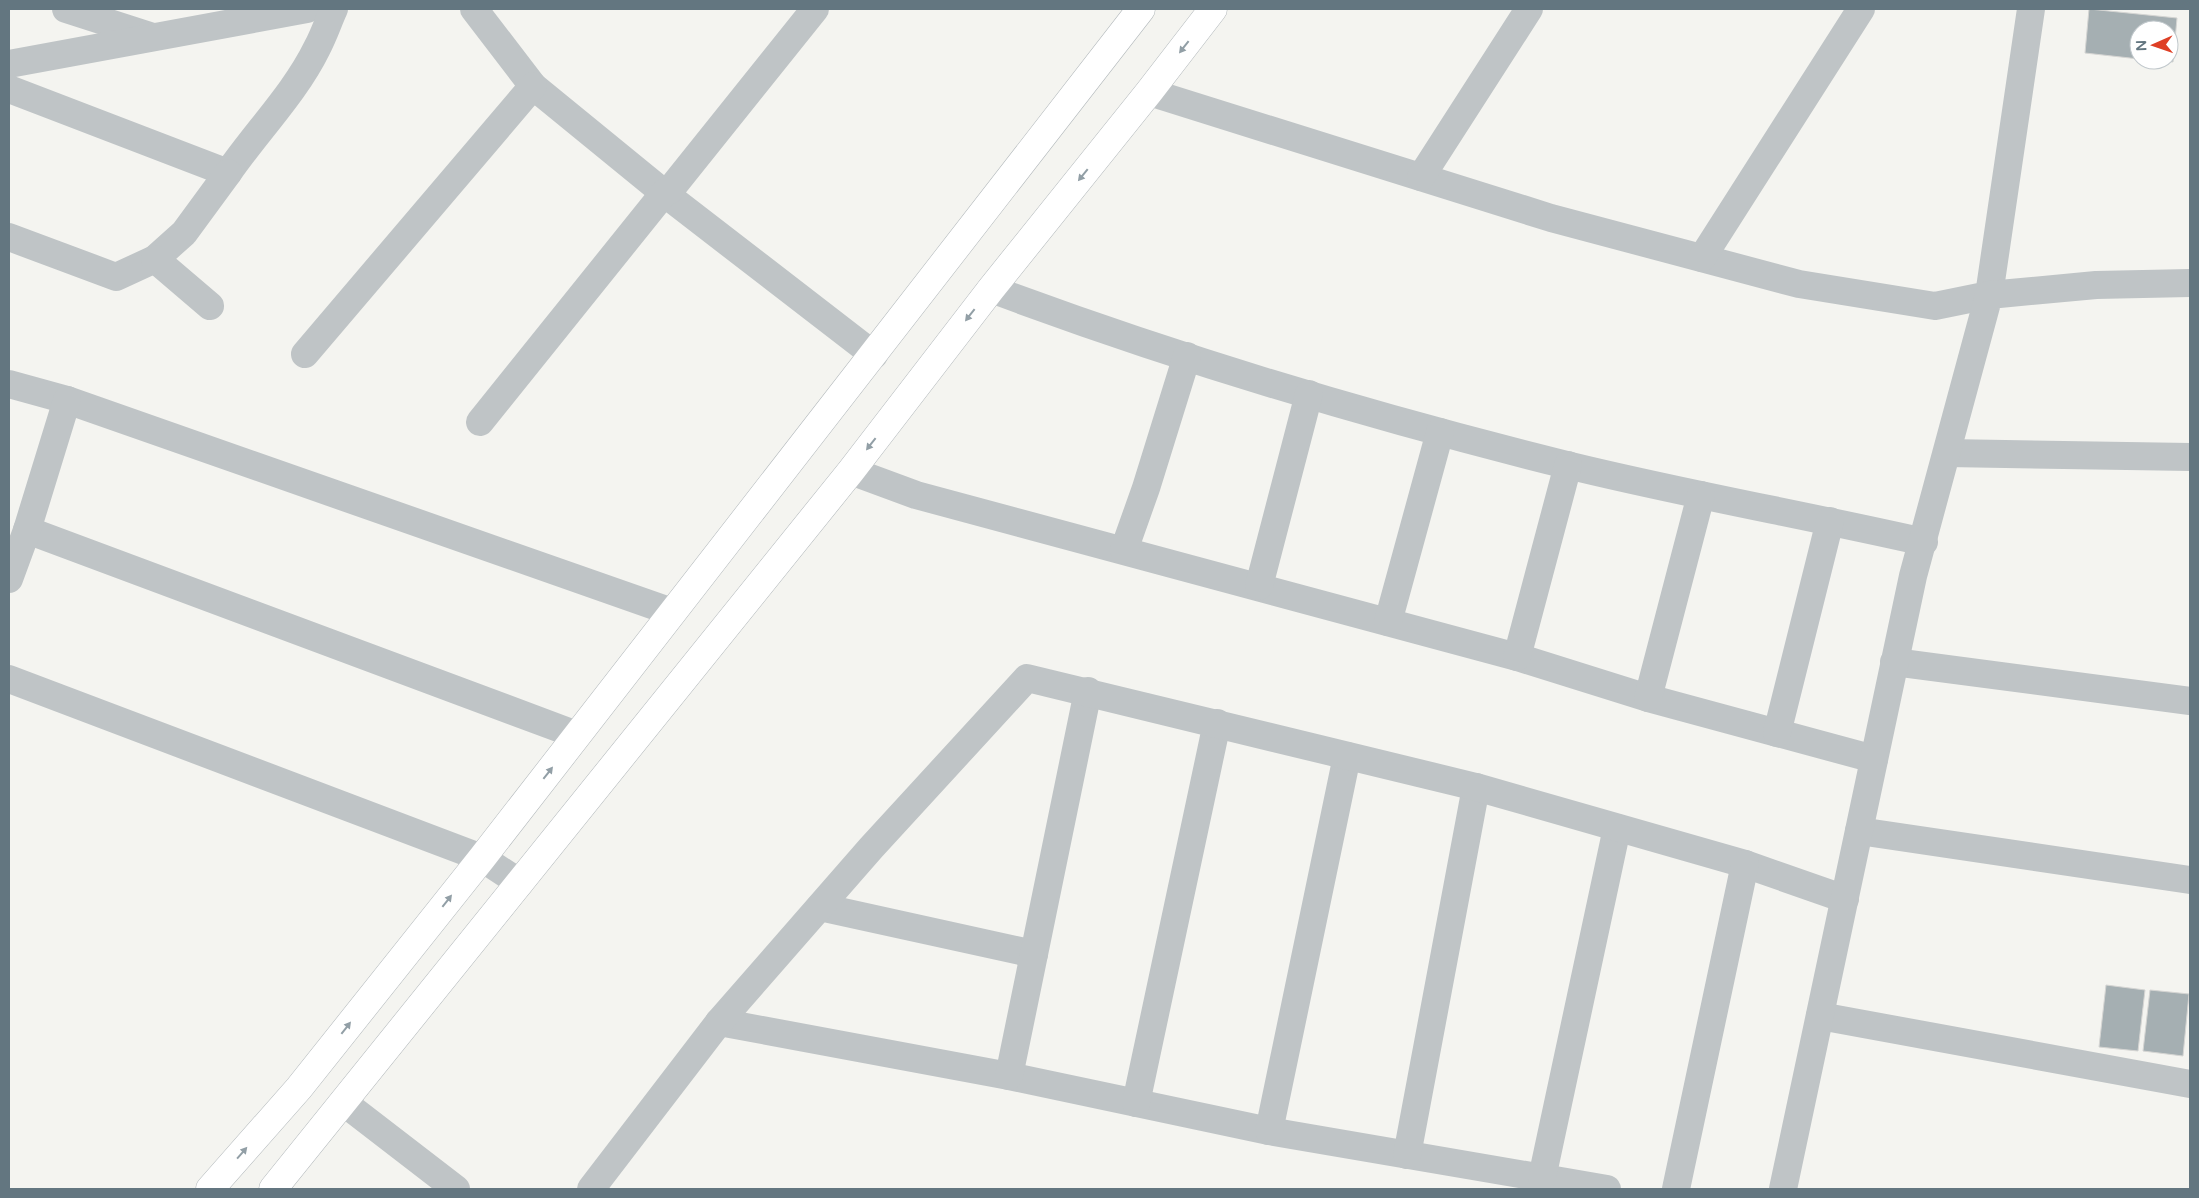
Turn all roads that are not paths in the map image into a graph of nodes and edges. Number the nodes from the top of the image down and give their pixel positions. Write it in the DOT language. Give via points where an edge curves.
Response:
graph roads {
  1 [pos="66,9"];
  2 [pos="307,9"];
  3 [pos="334,9"];
  4 [pos="474,9"];
  5 [pos="816,9"];
  6 [pos="1141,9"];
  7 [pos="1213,9"];
  8 [pos="1529,9"];
  9 [pos="1861,9"];
  10 [pos="2031,9"];
  11 [pos="152,37"];
  12 [pos="9,64"];
  13 [pos="533,86"];
  14 [pos="9,89"];
  15 [pos="1149,92"];
  16 [pos="228,173"];
  17 [pos="1420,177"];
  18 [pos="664,193"];
  19 [pos="9,237"];
  20 [pos="1702,258"];
  21 [pos="155,259"];
  22 [pos="2190,283"];
  23 [pos="991,289"];
  24 [pos="1990,295"];
  25 [pos="210,306"];
  26 [pos="305,354"];
  27 [pos="874,355"];
  28 [pos="1187,356"];
  29 [pos="9,384"];
  30 [pos="1309,394"];
  31 [pos="67,400"];
  32 [pos="480,422"];
  33 [pos="1440,432"];
  34 [pos="1947,453"];
  35 [pos="2190,457"];
  36 [pos="1568,465"];
  37 [pos="851,471"];
  38 [pos="1701,495"];
  39 [pos="1830,520"];
  40 [pos="27,530"];
  41 [pos="1924,542"];
  42 [pos="1124,550"];
  43 [pos="9,579"];
  44 [pos="1259,586"];
  45 [pos="672,612"];
  46 [pos="1388,622"];
  47 [pos="1517,657"];
  48 [pos="1894,662"];
  49 [pos="9,679"];
  50 [pos="1088,691"];
  51 [pos="1648,698"];
  52 [pos="2190,701"];
  53 [pos="1216,722"];
  54 [pos="1777,733"];
  55 [pos="577,735"];
  56 [pos="1347,756"];
  57 [pos="1874,759"];
  58 [pos="1476,787"];
  59 [pos="1617,828"];
  60 [pos="1859,831"];
  61 [pos="482,858"];
  62 [pos="1745,864"];
  63 [pos="2190,880"];
  64 [pos="520,883"];
  65 [pos="1845,898"];
  66 [pos="820,907"];
  67 [pos="1034,954"];
  68 [pos="1820,1016"];
  69 [pos="719,1022"];
  70 [pos="1009,1076"];
  71 [pos="2190,1084"];
  72 [pos="344,1102"];
  73 [pos="1136,1103"];
  74 [pos="1269,1131"];
  75 [pos="1407,1155"];
  76 [pos="1542,1178"];
  77 [pos="210,1189"];
  78 [pos="273,1189"];
  79 [pos="456,1189"];
  80 [pos="591,1189"];
  81 [pos="1607,1189"];
  82 [pos="1676,1189"];
  83 [pos="1787,1189"];
  1 -- 11 [label="street"];
  2 -- 11 [label="street"];
  3 -- 16 [label="street" via="317,49 291,90"];
  4 -- 13 [label="street"];
  5 -- 18 [label="street" via="670,190"];
  6 -- 27 [label="street"];
  7 -- 15 [label="street, one-way"];
  8 -- 17 [label="street"];
  9 -- 20 [label="street"];
  10 -- 24 [label="street"];
  11 -- 12 [label="street"];
  13 -- 18 [label="street"];
  13 -- 26 [label="street"];
  14 -- 16 [label="street"];
  15 -- 17 [label="street"];
  15 -- 23 [label="street, one-way"];
  16 -- 21 [label="street" via="184,233"];
  17 -- 20 [label="street" via="1551,218"];
  18 -- 27 [label="street"];
  18 -- 32 [label="street"];
  19 -- 21 [label="street" via="116,277"];
  20 -- 24 [label="street" via="1799,284 1935,306"];
  21 -- 25 [label="street"];
  22 -- 24 [label="street" via="2096,285"];
  23 -- 28 [label="street" via="1084,324"];
  23 -- 37 [label="street, one-way"];
  24 -- 34 [label="street"];
  27 -- 45 [label="street"];
  28 -- 30 [label="street"];
  28 -- 42 [label="street"];
  29 -- 31 [label="street"];
  30 -- 33 [label="street"];
  30 -- 44 [label="street"];
  31 -- 40 [label="street"];
  31 -- 45 [label="street"];
  33 -- 36 [label="street"];
  33 -- 46 [label="street"];
  34 -- 35 [label="street"];
  34 -- 41 [label="street"];
  36 -- 38 [label="street"];
  36 -- 47 [label="street"];
  37 -- 42 [label="street" via="916,495"];
  37 -- 64 [label="street"];
  38 -- 39 [label="street"];
  38 -- 51 [label="street"];
  39 -- 41 [label="street"];
  39 -- 54 [label="street"];
  40 -- 43 [label="street"];
  40 -- 55 [label="street"];
  41 -- 48 [label="street"];
  42 -- 44 [label="street"];
  44 -- 46 [label="street"];
  45 -- 55 [label="street"];
  46 -- 47 [label="street"];
  47 -- 51 [label="street"];
  48 -- 52 [label="street"];
  48 -- 57 [label="street"];
  49 -- 61 [label="street"];
  50 -- 53 [label="street"];
  50 -- 66 [label="street" via="1027,678"];
  50 -- 67 [label="street"];
  51 -- 54 [label="street"];
  53 -- 56 [label="street"];
  53 -- 73 [label="street"];
  54 -- 57 [label="street"];
  61 -- 55 [label="street, one-way"];
  56 -- 58 [label="street"];
  56 -- 74 [label="street"];
  57 -- 60 [label="street"];
  58 -- 59 [label="street"];
  58 -- 75 [label="street"];
  59 -- 62 [label="street"];
  59 -- 76 [label="street"];
  60 -- 63 [label="street"];
  60 -- 65 [label="street"];
  61 -- 64 [label="street"];
  77 -- 61 [label="street, one-way" via="299,1088"];
  62 -- 65 [label="street"];
  62 -- 82 [label="street"];
  64 -- 72 [label="street"];
  65 -- 68 [label="street"];
  66 -- 67 [label="street"];
  66 -- 69 [label="street"];
  67 -- 70 [label="street"];
  68 -- 71 [label="street"];
  68 -- 83 [label="street"];
  69 -- 70 [label="street"];
  69 -- 80 [label="street"];
  70 -- 73 [label="street"];
  72 -- 78 [label="street"];
  72 -- 79 [label="street"];
  73 -- 74 [label="street"];
  74 -- 75 [label="street"];
  75 -- 76 [label="street"];
  76 -- 81 [label="street"];
}
